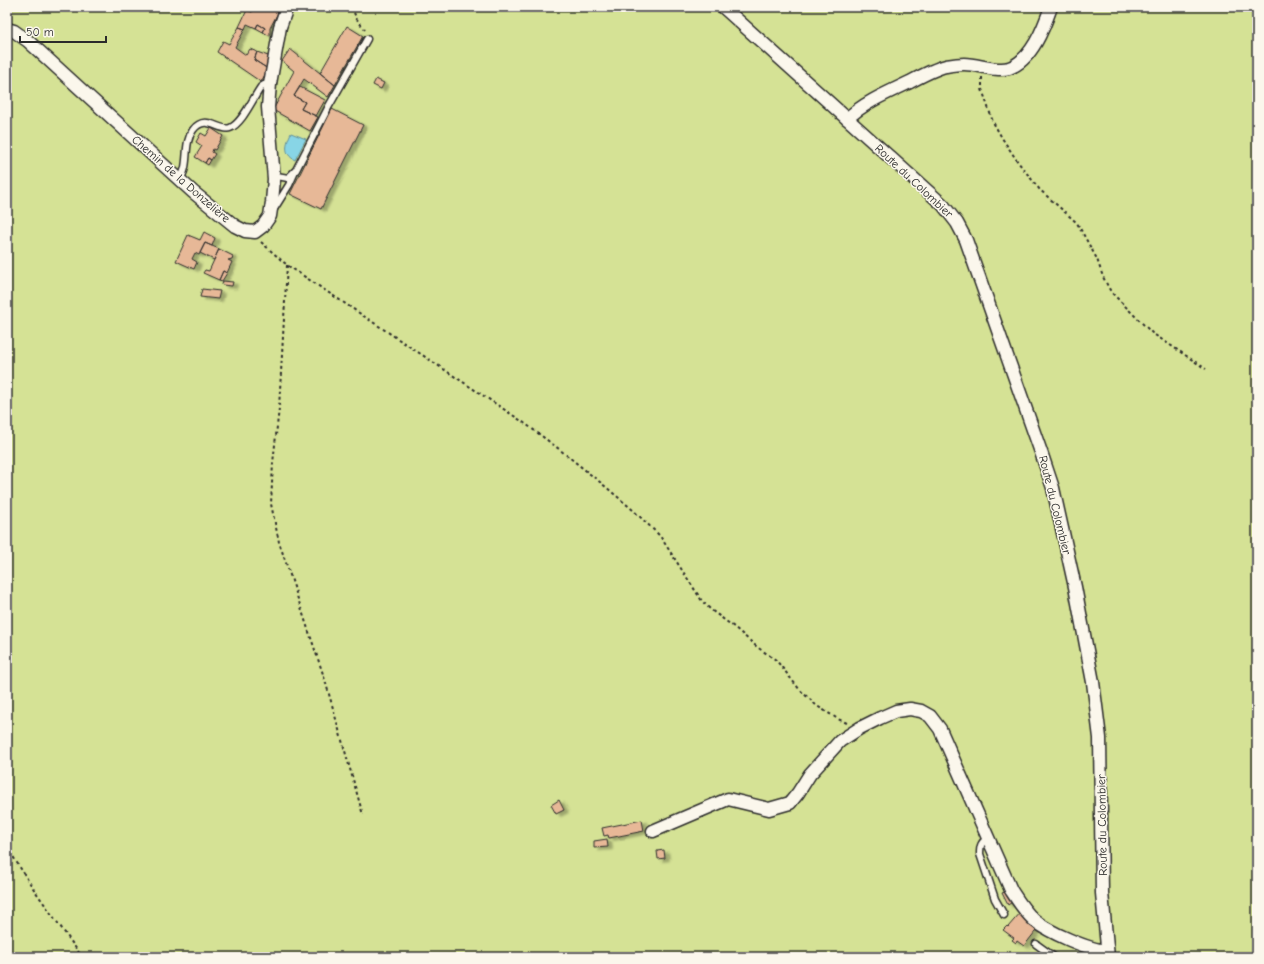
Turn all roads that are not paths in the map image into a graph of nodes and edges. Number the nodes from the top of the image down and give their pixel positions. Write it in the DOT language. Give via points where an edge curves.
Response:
graph roads {
  1 [pos="287,7"];
  2 [pos="723,7"];
  3 [pos="1051,7"];
  4 [pos="7,29"];
  5 [pos="367,39"];
  6 [pos="270,84"];
  7 [pos="847,119"];
  8 [pos="296,170"];
  9 [pos="274,173"];
  10 [pos="179,180"];
  11 [pos="270,216"];
  12 [pos="652,831"];
  13 [pos="988,838"];
  14 [pos="1004,915"];
  15 [pos="1036,944"];
  16 [pos="1107,954"];
  17 [pos="1054,957"];
  1 -- 6 [label="street" via="280,27"];
  2 -- 7 [label="street, Route du Colombier"];
  3 -- 7 [label="street" via="1029,53 1019,63 1009,68 964,64 945,66 887,93"];
  4 -- 10 [label="street, Chemin de la Donzelière" via="28,41"];
  5 -- 8 [label="lane"];
  6 -- 9 [label="street" via="268,107"];
  6 -- 10 [label="lane" via="261,87 244,114 229,129 209,123 202,124 194,130 186,151 184,172"];
  7 -- 16 [label="street, Route du Colombier" via="943,205 957,223 975,262 1053,488 1093,682 1100,738 1102,893"];
  8 -- 9 [label="lane" via="288,178"];
  8 -- 11 [label="lane"];
  9 -- 11 [label="street"];
  10 -- 11 [label="street, Chemin de la Donzelière" via="235,226 245,231 255,232"];
  12 -- 13 [label="street, Route du Colombier" via="728,799 769,809 790,803 810,774 840,741 880,718 896,711 910,710 921,711 930,716 940,729"];
  13 -- 14 [label="lane" via="982,843 980,854 995,899"];
  13 -- 16 [label="street, Route du Colombier" via="1011,890 1023,909 1035,921 1051,931"];
  15 -- 17 [label="lane"];
}
